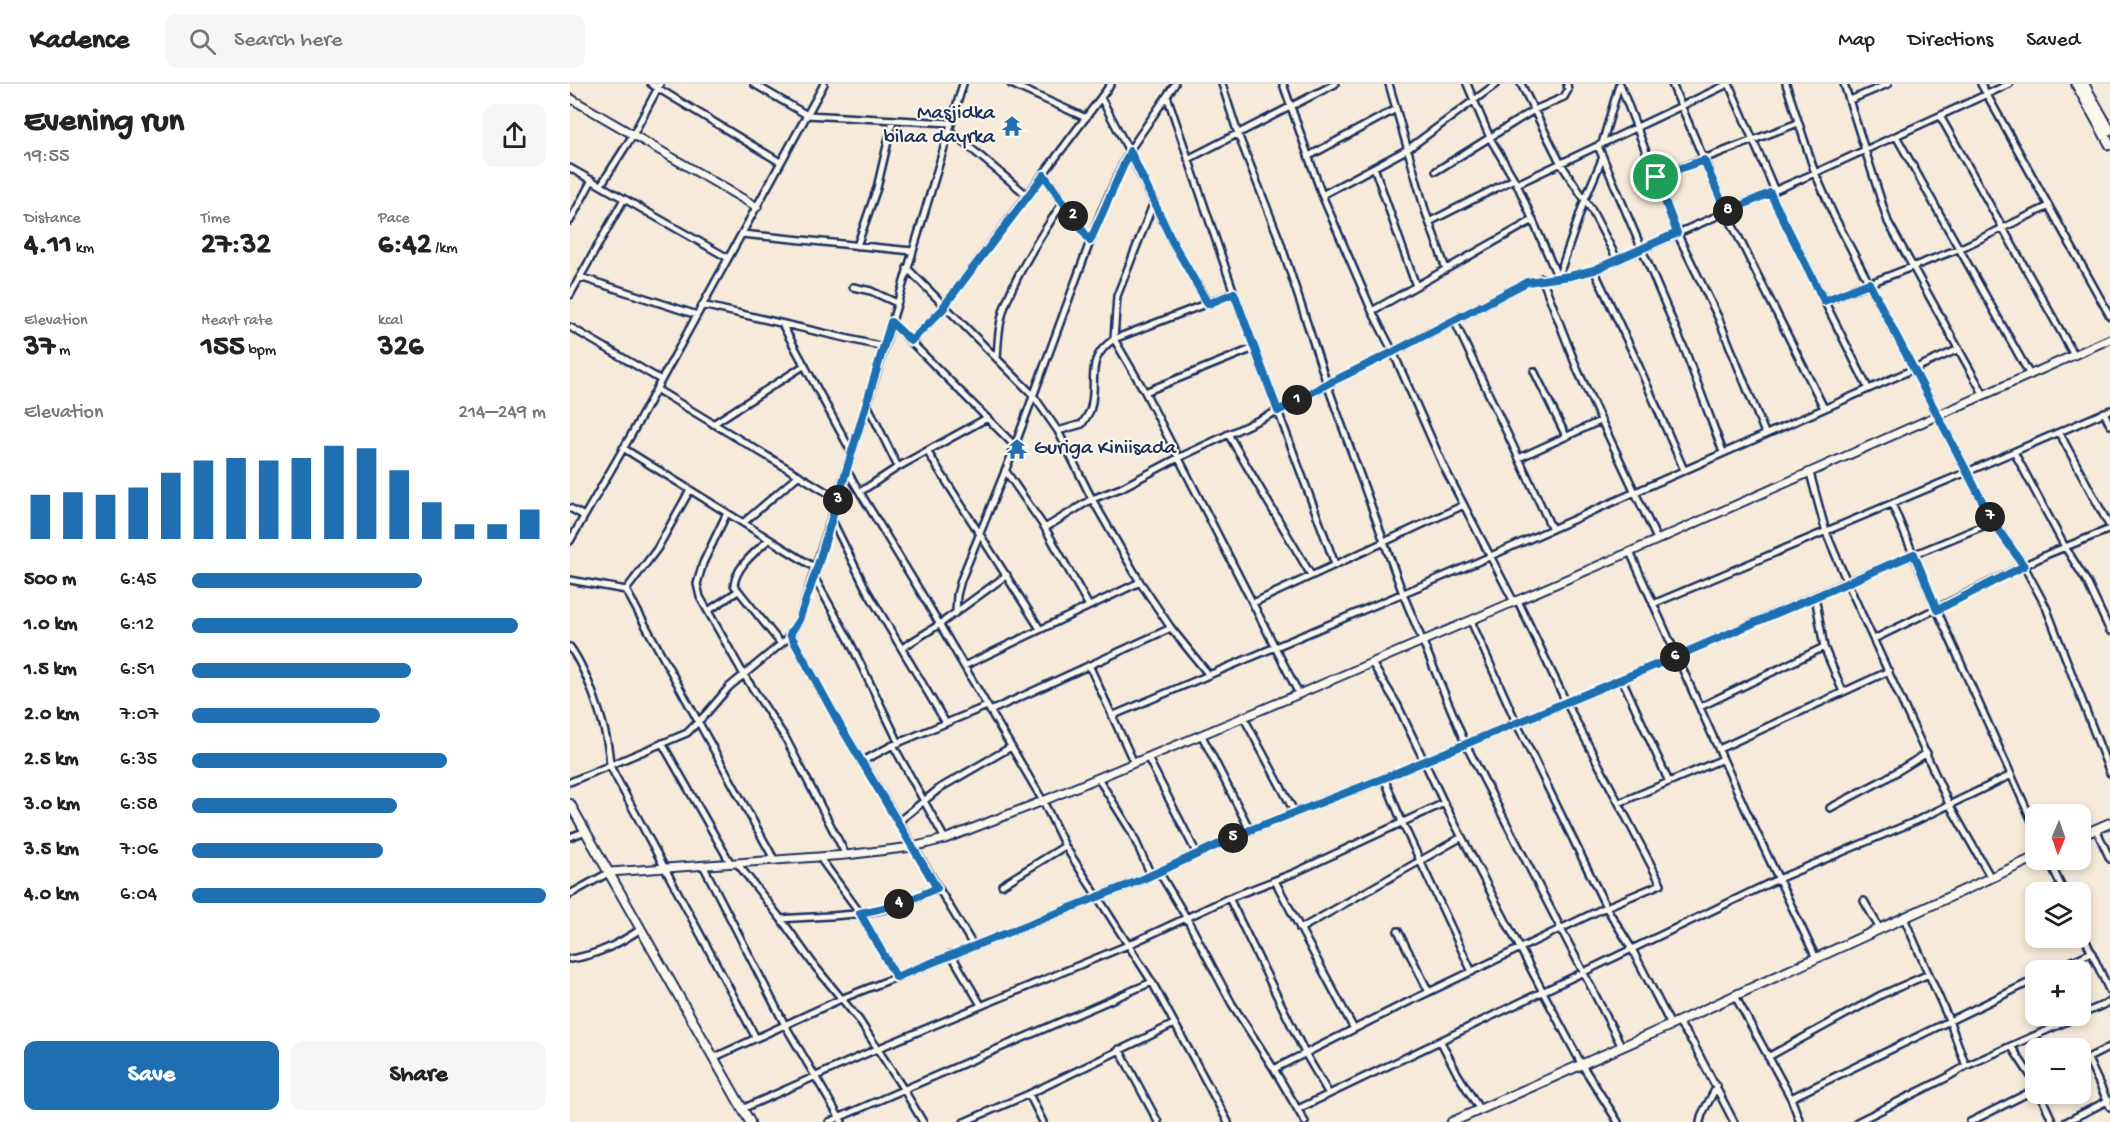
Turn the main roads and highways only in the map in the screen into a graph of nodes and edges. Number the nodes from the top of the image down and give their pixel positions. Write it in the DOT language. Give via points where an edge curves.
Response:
graph roads {
  1 [pos="2076,84"];
  2 [pos="2084,84"];
  3 [pos="2110,130"];
  4 [pos="2110,145"];
  5 [pos="570,804"];
  6 [pos="2110,823"];
  7 [pos="2091,831"];
  8 [pos="2025,862"];
  9 [pos="750,1122"];
  10 [pos="1454,1122"];
  1 -- 4 [label="main road"];
  2 -- 3 [label="main road"];
  5 -- 9 [label="main road"];
  6 -- 7 [label="main road"];
  8 -- 10 [label="main road"];
}
